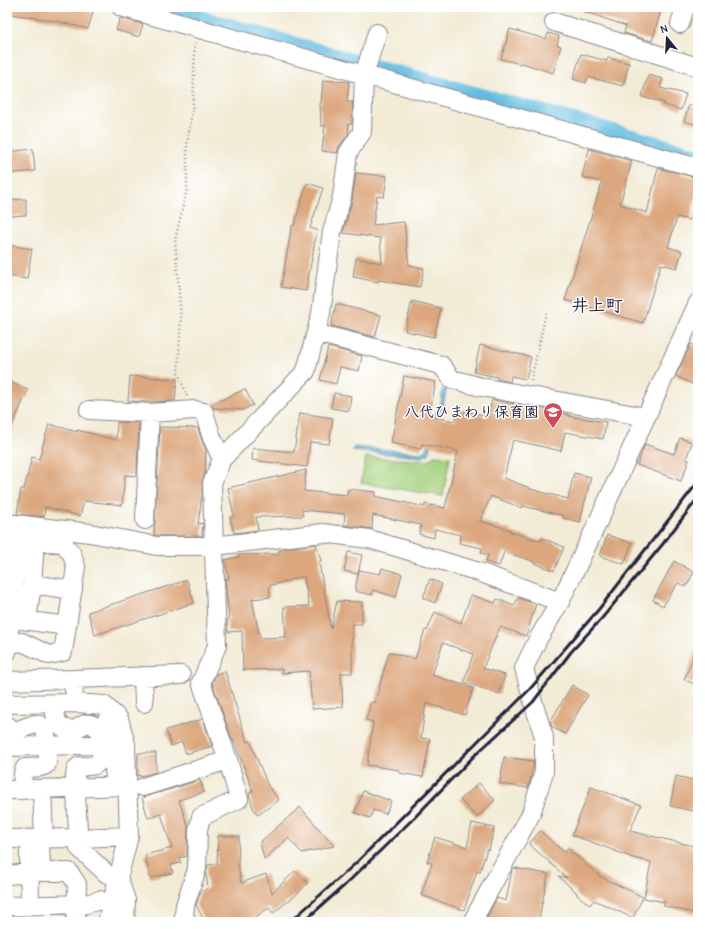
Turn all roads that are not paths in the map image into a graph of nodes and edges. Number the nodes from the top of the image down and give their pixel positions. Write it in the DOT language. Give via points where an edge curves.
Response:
graph roads {
  1 [pos="121,7"];
  2 [pos="685,7"];
  3 [pos="554,22"];
  4 [pos="680,24"];
  5 [pos="377,33"];
  6 [pos="698,67"];
  7 [pos="364,75"];
  8 [pos="698,168"];
  9 [pos="698,303"];
  10 [pos="316,333"];
  11 [pos="89,410"];
  12 [pos="150,413"];
  13 [pos="646,417"];
  14 [pos="222,459"];
  15 [pos="145,520"];
  16 [pos="7,523"];
  17 [pos="20,540"];
  18 [pos="214,546"];
  19 [pos="11,567"];
  20 [pos="32,584"];
  21 [pos="73,590"];
  22 [pos="560,602"];
  23 [pos="18,619"];
  24 [pos="67,626"];
  25 [pos="7,644"];
  26 [pos="7,652"];
  27 [pos="181,675"];
  28 [pos="143,676"];
  29 [pos="73,678"];
  30 [pos="7,681"];
  31 [pos="75,703"];
  32 [pos="144,703"];
  33 [pos="7,704"];
  34 [pos="7,714"];
  35 [pos="7,725"];
  36 [pos="113,745"];
  37 [pos="48,746"];
  38 [pos="7,747"];
  39 [pos="228,760"];
  40 [pos="128,787"];
  41 [pos="75,788"];
  42 [pos="42,789"];
  43 [pos="15,790"];
  44 [pos="67,813"];
  45 [pos="122,837"];
  46 [pos="38,838"];
  47 [pos="78,838"];
  48 [pos="7,839"];
  49 [pos="30,873"];
  50 [pos="8,875"];
  51 [pos="113,876"];
  52 [pos="100,900"];
  53 [pos="76,904"];
  54 [pos="7,906"];
  55 [pos="30,906"];
  56 [pos="75,922"];
  57 [pos="94,922"];
  58 [pos="106,922"];
  59 [pos="125,922"];
  60 [pos="187,922"];
  61 [pos="472,922"];
  1 -- 7 [label="street"];
  2 -- 4 [label="street"];
  3 -- 6 [label="street"];
  5 -- 7 [label="street"];
  7 -- 8 [label="street"];
  7 -- 10 [label="street" via="362,132 348,153"];
  9 -- 13 [label="street"];
  10 -- 13 [label="street" via="441,365 452,379 481,387"];
  10 -- 14 [label="street" via="306,371"];
  11 -- 12 [label="street"];
  12 -- 14 [label="street" via="195,410 204,412"];
  12 -- 15 [label="street"];
  13 -- 22 [label="street"];
  14 -- 18 [label="street" via="212,483"];
  16 -- 18 [label="street" via="90,533 157,546"];
  17 -- 19 [label="street"];
  17 -- 20 [label="street"];
  17 -- 21 [label="street" via="63,543 72,554 76,567"];
  18 -- 22 [label="street" via="323,533 369,539 476,571"];
  18 -- 39 [label="street" via="217,646 201,682"];
  19 -- 23 [label="street"];
  20 -- 21 [label="street"];
  20 -- 23 [label="street"];
  21 -- 24 [label="street"];
  22 -- 61 [label="street" via="524,668 544,736 544,772 531,814"];
  23 -- 24 [label="street"];
  23 -- 25 [label="street"];
  24 -- 25 [label="street" via="63,652 49,655 22,642"];
  25 -- 26 [label="street"];
  27 -- 28 [label="street"];
  28 -- 29 [label="street"];
  28 -- 32 [label="street"];
  29 -- 30 [label="street"];
  29 -- 31 [label="street"];
  31 -- 33 [label="street"];
  31 -- 36 [label="street" via="104,705 119,719"];
  34 -- 36 [label="street" via="92,712 107,722"];
  35 -- 37 [label="street" via="12,730 18,730 35,724 40,725 44,728"];
  36 -- 37 [label="street"];
  36 -- 40 [label="street"];
  36 -- 41 [label="street" via="95,766 79,766 76,769"];
  37 -- 38 [label="street"];
  37 -- 43 [label="street" via="47,764 44,767 25,768"];
  39 -- 40 [label="street"];
  39 -- 60 [label="street" via="239,799 201,816 197,869 185,905 184,915"];
  40 -- 41 [label="street"];
  40 -- 45 [label="street"];
  41 -- 42 [label="street"];
  41 -- 44 [label="street"];
  42 -- 43 [label="street"];
  42 -- 44 [label="street"];
  44 -- 46 [label="street"];
  44 -- 47 [label="street"];
  45 -- 47 [label="street"];
  45 -- 51 [label="street"];
  46 -- 47 [label="street"];
  46 -- 48 [label="street"];
  46 -- 49 [label="street"];
  46 -- 53 [label="street" via="41,872 69,872 77,884"];
  47 -- 51 [label="street" via="78,848"];
  49 -- 50 [label="street"];
  49 -- 55 [label="street"];
  51 -- 52 [label="street"];
  51 -- 58 [label="street"];
  51 -- 59 [label="street" via="126,900"];
  52 -- 53 [label="street"];
  52 -- 57 [label="street"];
  53 -- 55 [label="street"];
  53 -- 56 [label="street"];
  54 -- 55 [label="street"];
}
